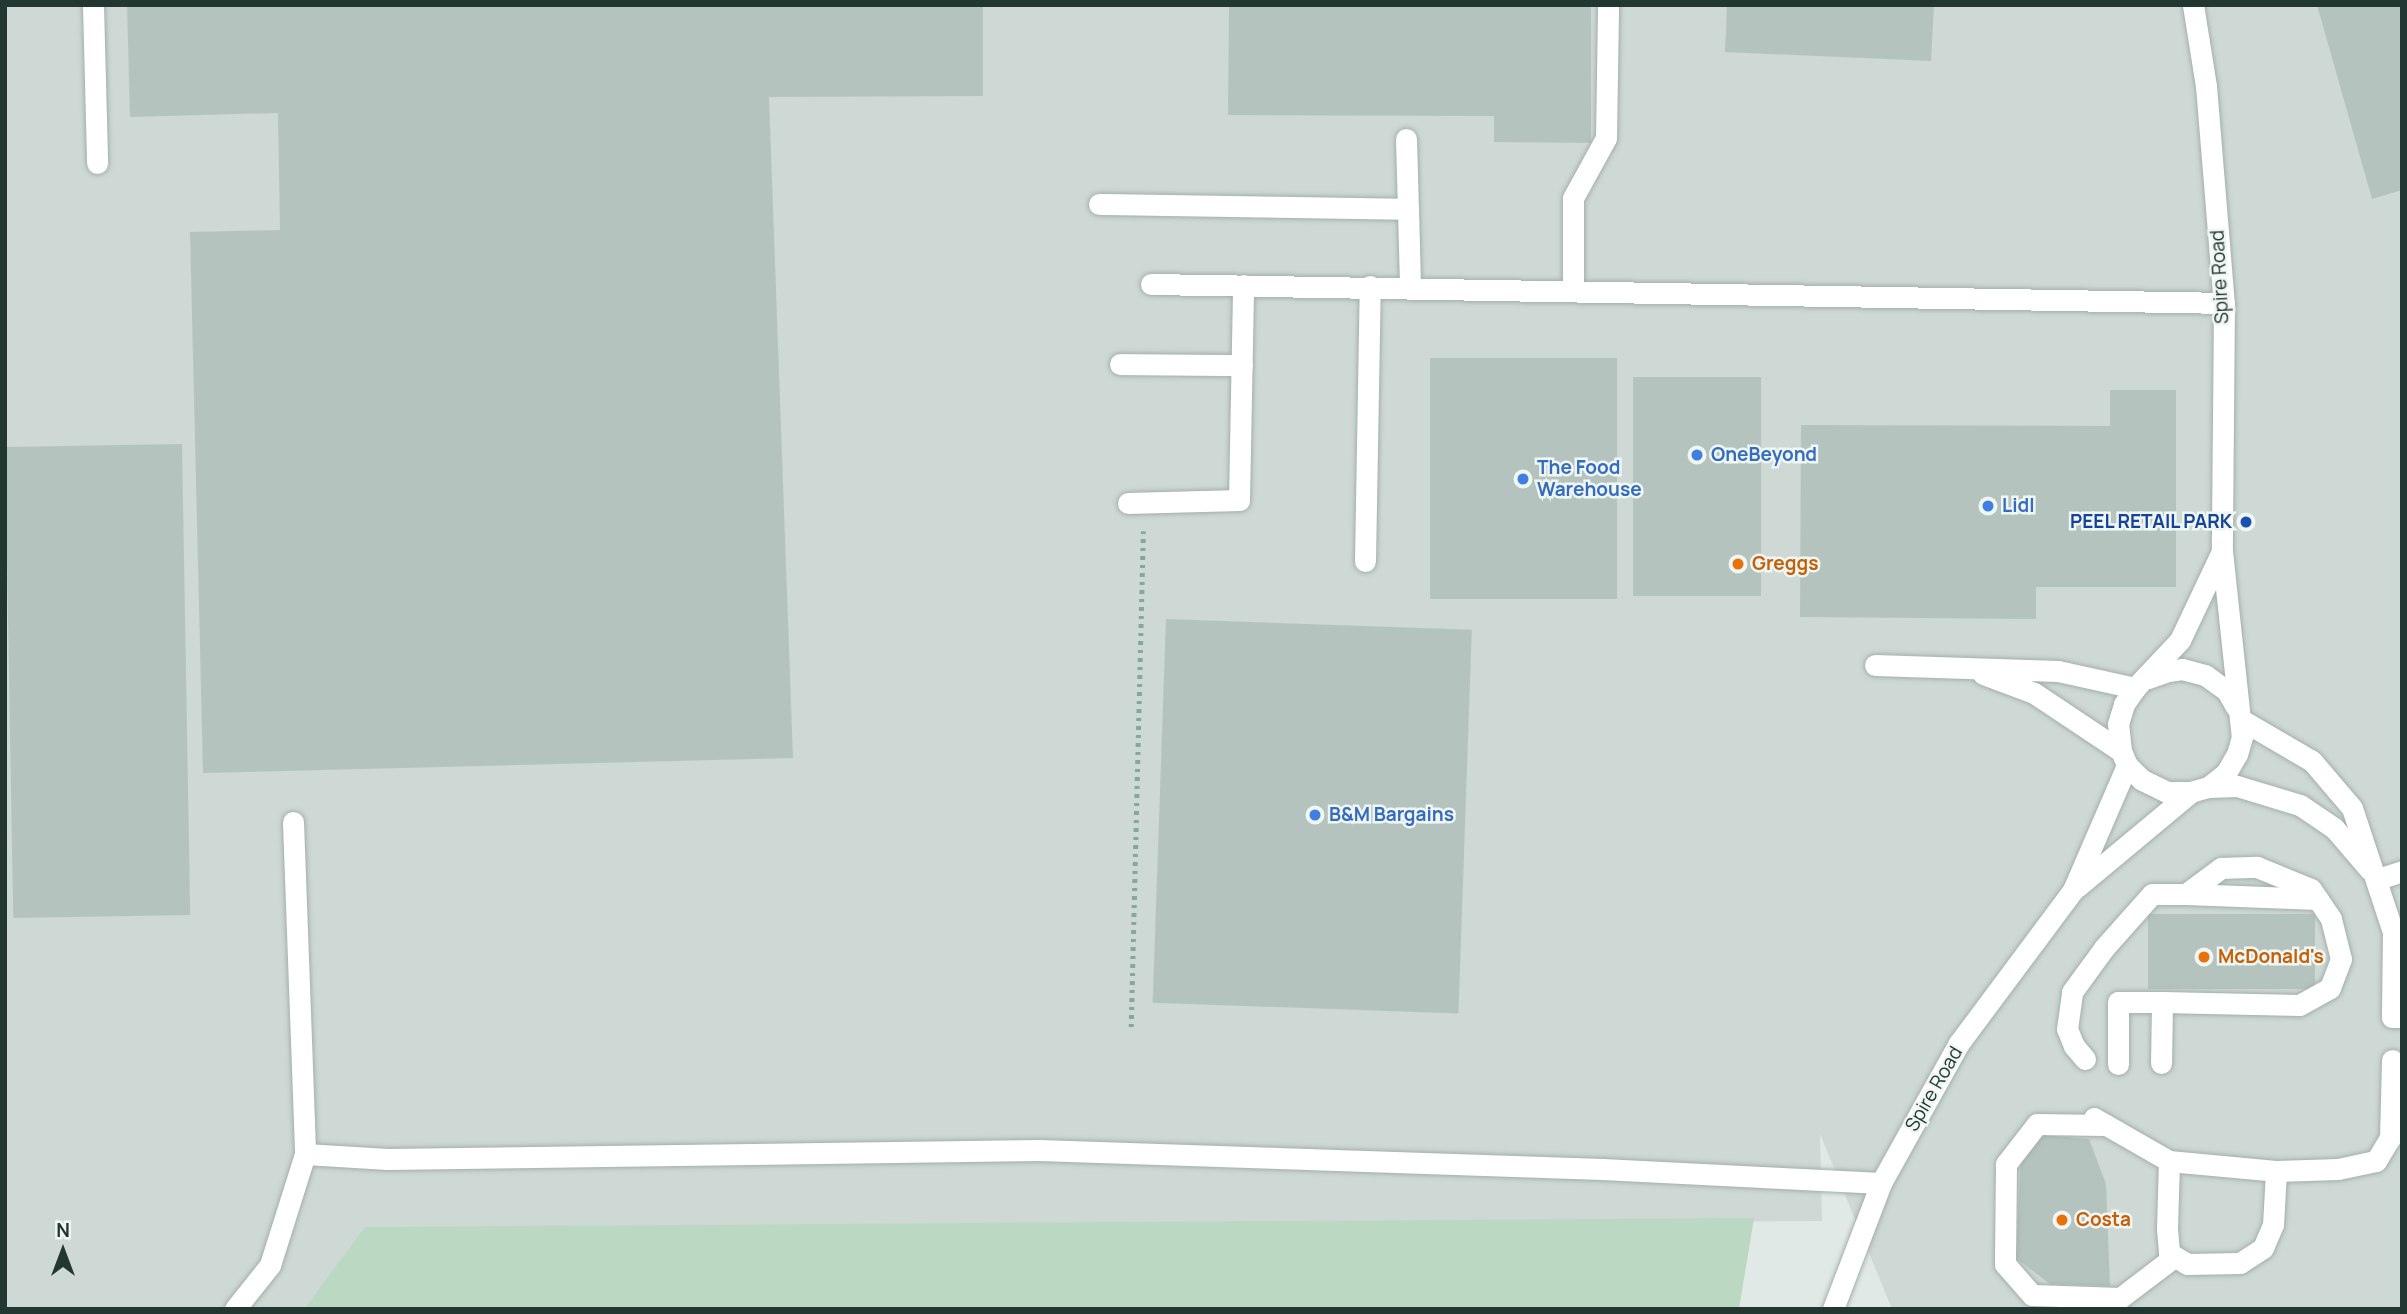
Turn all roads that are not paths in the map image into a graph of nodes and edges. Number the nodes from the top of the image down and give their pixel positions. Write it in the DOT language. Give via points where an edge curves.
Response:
graph roads {
  1 [pos="93,5"];
  2 [pos="1608,5"];
  3 [pos="2193,5"];
  4 [pos="1406,139"];
  5 [pos="97,163"];
  6 [pos="1099,204"];
  7 [pos="1408,209"];
  8 [pos="1152,284"];
  9 [pos="1243,285"];
  10 [pos="1370,286"];
  11 [pos="1410,287"];
  12 [pos="1573,291"];
  13 [pos="2224,303"];
  14 [pos="1120,364"];
  15 [pos="1242,365"];
  16 [pos="1136,503"];
  17 [pos="2222,551"];
  18 [pos="1365,561"];
  19 [pos="1875,665"];
  20 [pos="1962,667"];
  21 [pos="2141,683"];
  22 [pos="2239,713"];
  23 [pos="2124,758"];
  24 [pos="2200,790"];
  25 [pos="293,822"];
  26 [pos="2402,871"];
  27 [pos="2378,879"];
  28 [pos="2073,890"];
  29 [pos="2186,894"];
  30 [pos="2318,900"];
  31 [pos="2162,1002"];
  32 [pos="2402,1017"];
  33 [pos="2085,1059"];
  34 [pos="2392,1060"];
  35 [pos="2161,1063"];
  36 [pos="2118,1064"];
  37 [pos="305,1154"];
  38 [pos="2169,1161"];
  39 [pos="2276,1171"];
  40 [pos="1881,1183"];
  41 [pos="2174,1257"];
  42 [pos="235,1309"];
  43 [pos="1833,1309"];
  1 -- 5 [label="street"];
  2 -- 12 [label="street" via="1606,138 1573,198"];
  3 -- 13 [label="street, Spire Road" via="2206,86"];
  4 -- 7 [label="street"];
  6 -- 7 [label="street"];
  7 -- 11 [label="street"];
  8 -- 9 [label="street"];
  9 -- 10 [label="street"];
  9 -- 15 [label="street"];
  10 -- 11 [label="street"];
  10 -- 18 [label="street"];
  11 -- 12 [label="street"];
  12 -- 13 [label="street"];
  13 -- 17 [label="street, Spire Road"];
  14 -- 15 [label="street"];
  15 -- 16 [label="street" via="1239,500"];
  17 -- 21 [label="street, Spire Road" via="2180,640"];
  17 -- 22 [label="street, Spire Road"];
  19 -- 20 [label="street"];
  20 -- 21 [label="street" via="2058,671"];
  20 -- 23 [label="street" via="2034,693"];
  21 -- 22 [label="street" via="2182,669 2205,675 2227,691"];
  21 -- 23 [label="street, Spire Road" via="2124,704 2118,724"];
  22 -- 24 [label="street, Spire Road" via="2242,737 2237,754 2226,773"];
  22 -- 27 [label="street" via="2312,761 2352,808"];
  23 -- 24 [label="street" via="2156,789"];
  23 -- 28 [label="street, Spire Road"];
  24 -- 27 [label="street" via="2237,786 2300,805 2334,828"];
  24 -- 28 [label="street, Spire Road"];
  25 -- 37 [label="street"];
  26 -- 27 [label="street"];
  27 -- 32 [label="street" via="2393,932 2392,1017"];
  28 -- 40 [label="street, Spire Road" via="1959,1043"];
  29 -- 30 [label="street"];
  29 -- 30 [label="street" via="2221,868 2257,867 2311,889"];
  29 -- 33 [label="street" via="2152,894 2072,992 2067,1029"];
  30 -- 31 [label="street" via="2331,919 2341,959 2330,988 2299,1005"];
  31 -- 35 [label="street"];
  31 -- 36 [label="street" via="2119,1002"];
  34 -- 39 [label="street" via="2390,1138 2376,1161 2338,1170"];
  37 -- 40 [label="street" via="388,1158 1039,1150"];
  37 -- 42 [label="street" via="270,1265"];
  38 -- 39 [label="street"];
  38 -- 41 [label="street" via="2166,1229 2169,1254"];
  38 -- 41 [label="street" via="2099,1121 2037,1124 2006,1164 2005,1264 2032,1294 2120,1298"];
  39 -- 41 [label="street" via="2273,1225 2263,1248 2240,1263 2187,1264"];
  40 -- 43 [label="street, Spire Road"];
}
